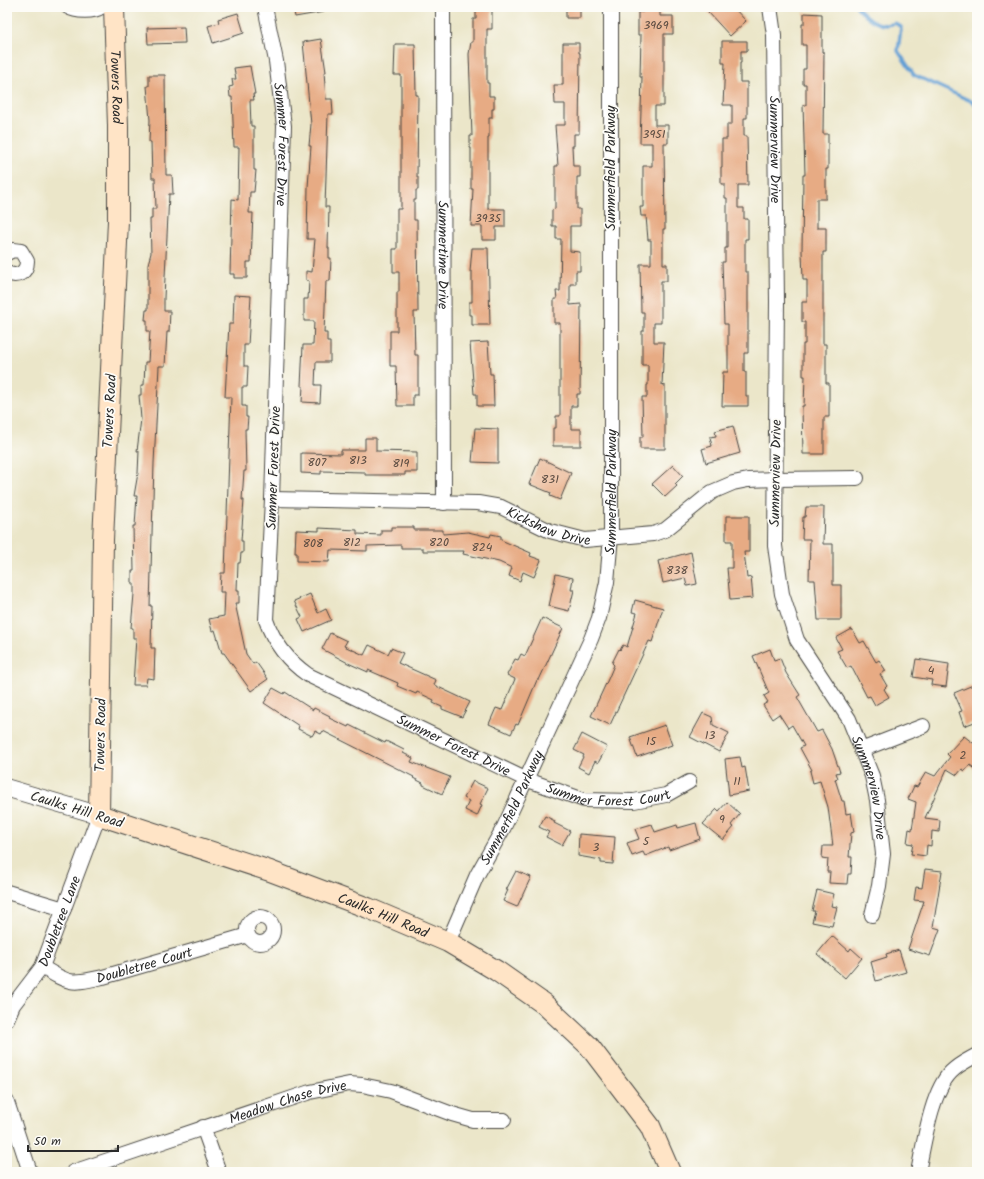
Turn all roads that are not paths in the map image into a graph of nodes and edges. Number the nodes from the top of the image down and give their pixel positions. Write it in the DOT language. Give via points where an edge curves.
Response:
graph roads {
  1 [pos="68,7"];
  2 [pos="101,7"];
  3 [pos="114,7"];
  4 [pos="264,7"];
  5 [pos="443,7"];
  6 [pos="611,7"];
  7 [pos="770,7"];
  8 [pos="7,253"];
  9 [pos="7,272"];
  10 [pos="857,478"];
  11 [pos="776,479"];
  12 [pos="272,499"];
  13 [pos="444,503"];
  14 [pos="611,536"];
  15 [pos="923,726"];
  16 [pos="862,750"];
  17 [pos="525,779"];
  18 [pos="689,782"];
  19 [pos="7,788"];
  20 [pos="99,816"];
  21 [pos="7,892"];
  22 [pos="64,909"];
  23 [pos="872,915"];
  24 [pos="248,935"];
  25 [pos="448,942"];
  26 [pos="42,967"];
  27 [pos="7,1019"];
  28 [pos="977,1055"];
  29 [pos="7,1102"];
  30 [pos="504,1120"];
  31 [pos="204,1127"];
  32 [pos="30,1172"];
  33 [pos="73,1172"];
  34 [pos="219,1172"];
  35 [pos="670,1172"];
  36 [pos="918,1172"];
  1 -- 2 [label="street" via="72,10 97,10"];
  3 -- 20 [label="main road, Towers Road" via="118,221 103,540"];
  4 -- 12 [label="street, Summer Forest Drive" via="280,85 284,126"];
  5 -- 13 [label="street, Summertime Drive"];
  6 -- 14 [label="street, Summerfield Parkway"];
  7 -- 11 [label="street, Summerview Drive" via="774,42"];
  8 -- 9 [label="street" via="13,250 21,251 28,261 26,269 20,274 11,275"];
  10 -- 11 [label="street, Kickshaw Drive"];
  11 -- 14 [label="street, Kickshaw Drive" via="738,482 712,492 665,530 653,534"];
  11 -- 16 [label="street, Summerview Drive" via="775,546 782,594 797,640 849,719"];
  12 -- 13 [label="street, Kickshaw Drive"];
  12 -- 17 [label="street, Summer Forest Drive" via="266,620 270,633 289,660 308,675"];
  13 -- 14 [label="street, Kickshaw Drive" via="478,503 501,507 550,531 585,540"];
  14 -- 17 [label="street, Summerfield Parkway" via="607,582 599,618 583,659"];
  15 -- 16 [label="street"];
  16 -- 23 [label="street, Summerview Drive" via="872,776 877,800 883,854"];
  17 -- 18 [label="street, Summer Forest Court" via="584,800 634,801 666,795"];
  17 -- 25 [label="street, Summerfield Parkway" via="504,827 477,875"];
  19 -- 20 [label="street, Caulks Hill Road"];
  20 -- 22 [label="street, Doubletree Lane"];
  20 -- 25 [label="main road, Caulks Hill Road" via="270,871"];
  21 -- 22 [label="street"];
  22 -- 26 [label="street, Doubletree Lane"];
  24 -- 26 [label="street, Doubletree Court" via="79,982 64,981"];
  25 -- 35 [label="main road, Caulks Hill Road" via="497,970 544,1004 589,1046 650,1126"];
  26 -- 27 [label="street, Doubletree Lane" via="13,1005"];
  28 -- 36 [label="street" via="960,1064 942,1083 931,1113"];
  29 -- 32 [label="street"];
  30 -- 31 [label="street, Meadow Chase Drive" via="473,1120 391,1091 349,1084 310,1092"];
  31 -- 33 [label="street, Meadow Chase Drive"];
  31 -- 34 [label="street"];
}
